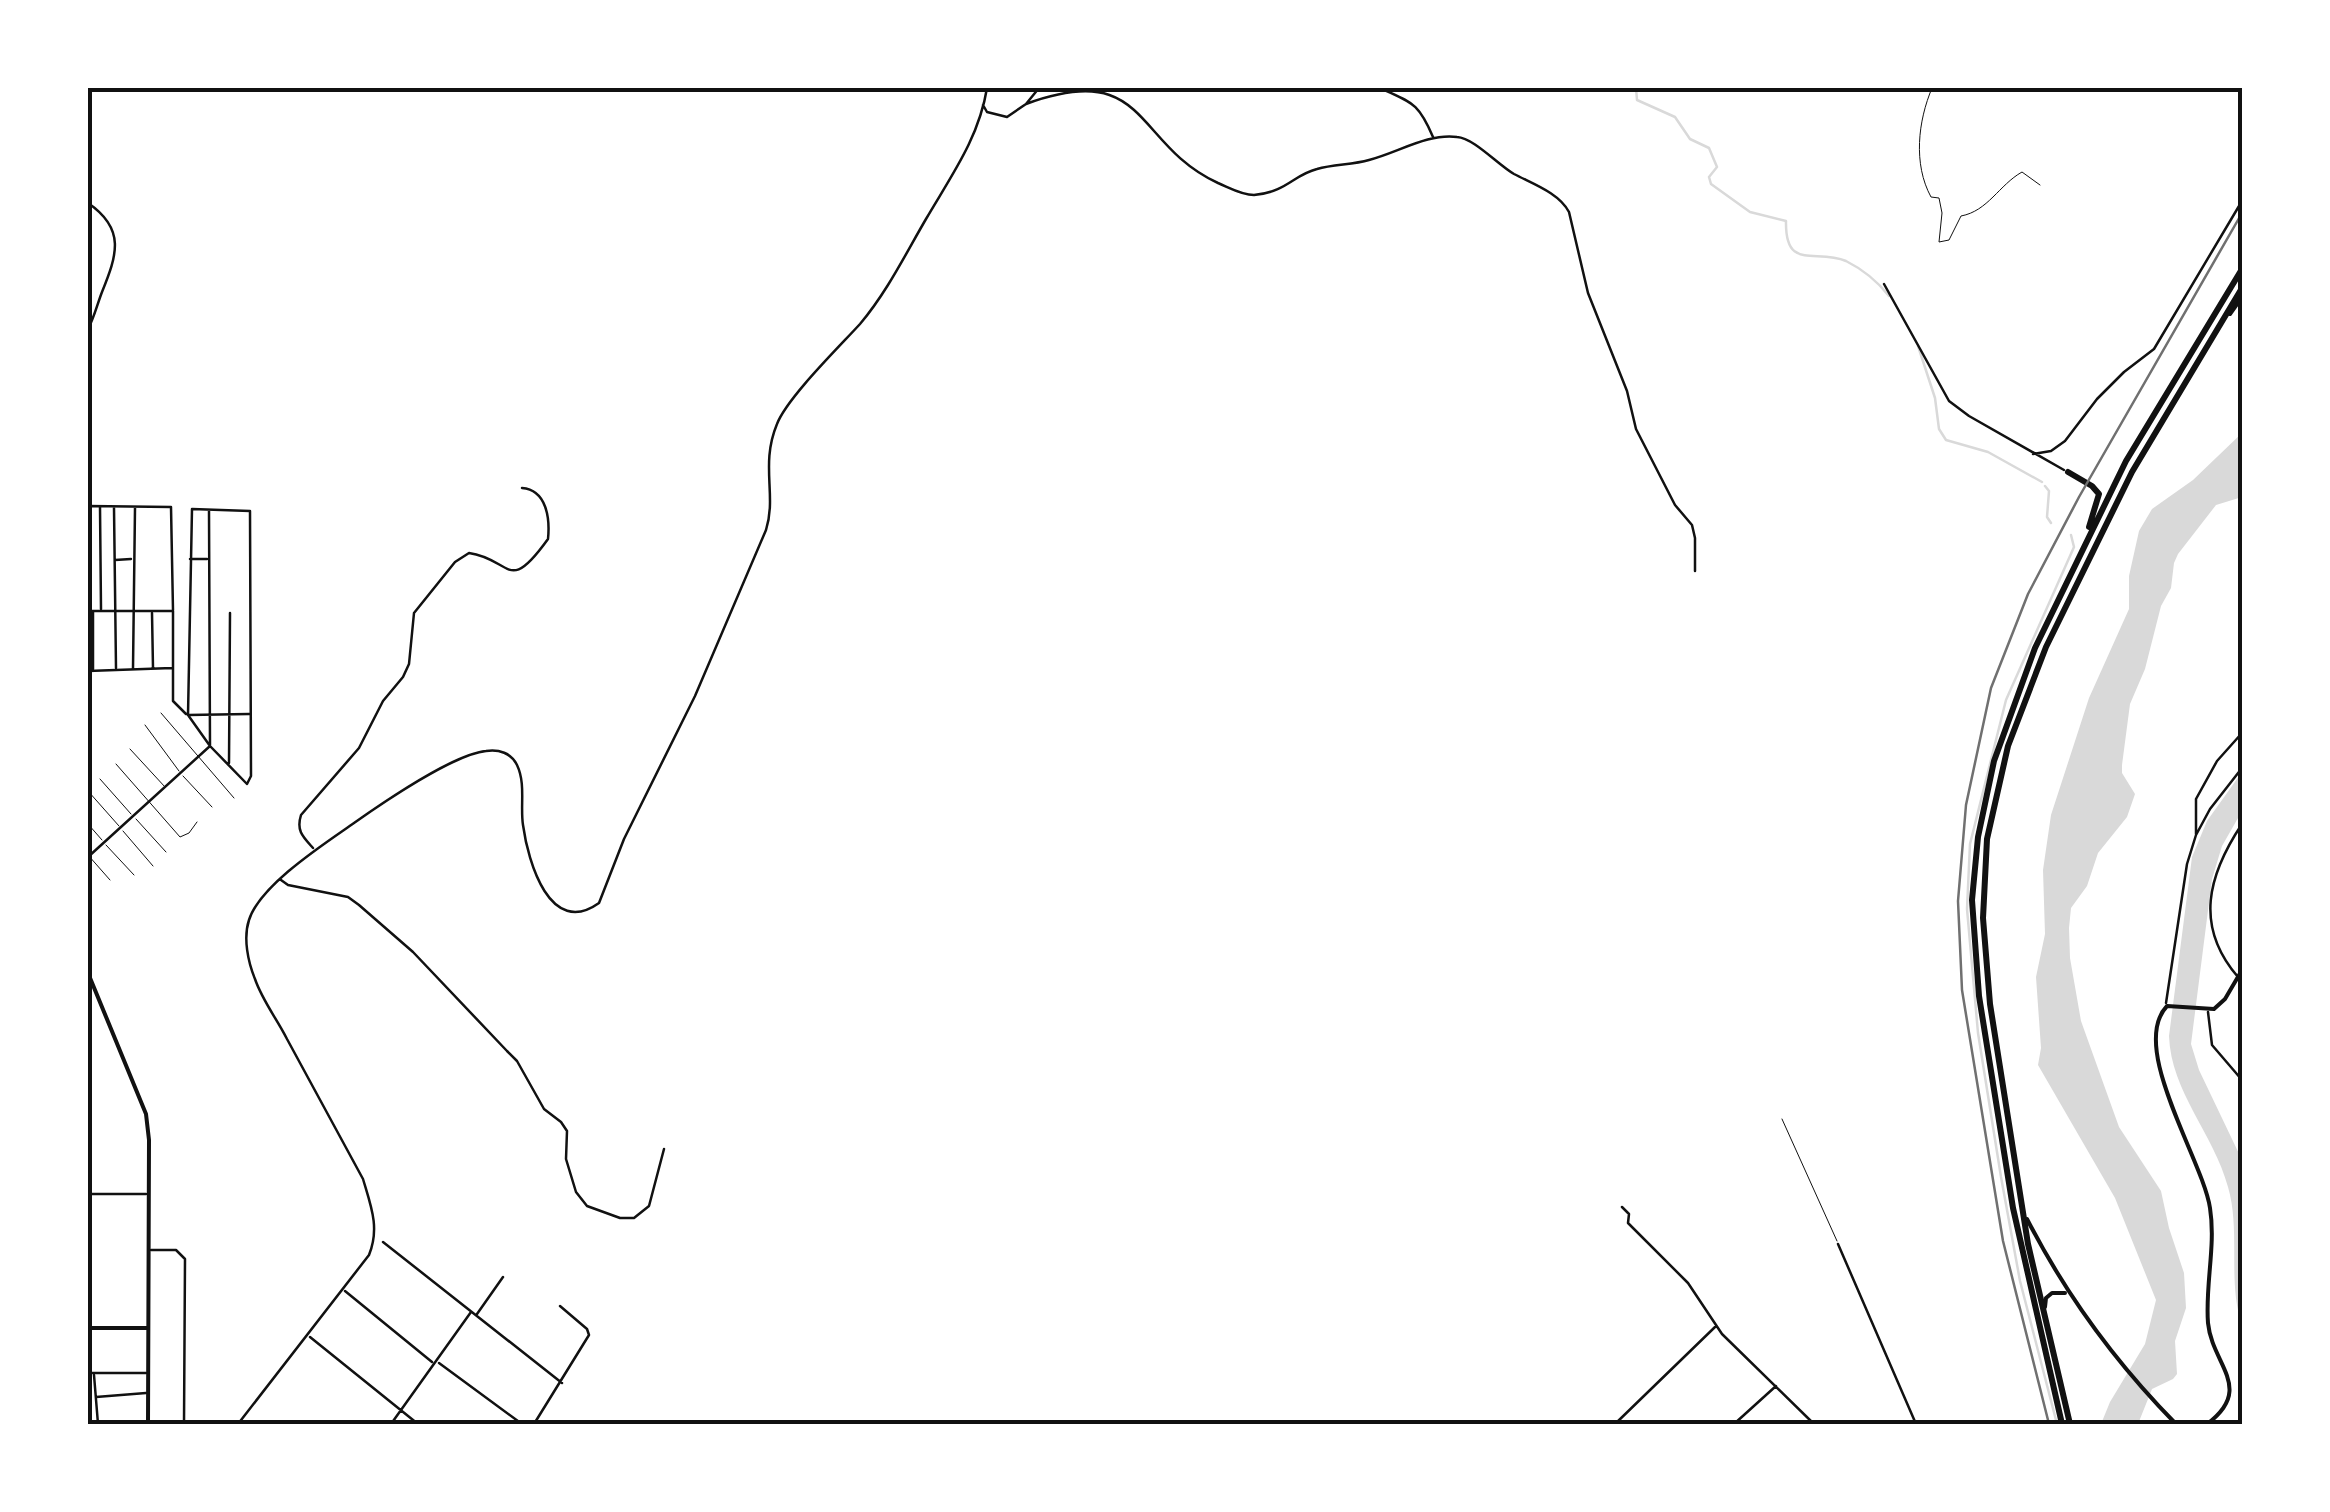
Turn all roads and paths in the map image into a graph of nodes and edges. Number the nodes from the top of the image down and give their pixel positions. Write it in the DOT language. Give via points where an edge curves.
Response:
graph roads {
  1 [pos="93,88"];
  2 [pos="987,88"];
  3 [pos="1039,88"];
  4 [pos="1380,88"];
  5 [pos="1932,88"];
  6 [pos="88,93"];
  7 [pos="983,104"];
  8 [pos="1026,104"];
  9 [pos="1434,138"];
  10 [pos="2040,185"];
  11 [pos="2242,201"];
  12 [pos="88,203"];
  13 [pos="2242,269"];
  14 [pos="1884,284"];
  15 [pos="2242,288"];
  16 [pos="2242,297"];
  17 [pos="2221,326"];
  18 [pos="88,331"];
  19 [pos="2033,454"];
  20 [pos="2068,472"];
  21 [pos="2118,477"];
  22 [pos="2092,486"];
  23 [pos="522,488"];
  24 [pos="88,506"];
  25 [pos="100,506"];
  26 [pos="114,506"];
  27 [pos="135,506"];
  28 [pos="209,510"];
  29 [pos="2089,534"];
  30 [pos="209,558"];
  31 [pos="133,559"];
  32 [pos="190,559"];
  33 [pos="114,560"];
  34 [pos="1695,571"];
  35 [pos="90,611"];
  36 [pos="102,611"];
  37 [pos="115,611"];
  38 [pos="133,611"];
  39 [pos="152,611"];
  40 [pos="173,612"];
  41 [pos="230,613"];
  42 [pos="116,668"];
  43 [pos="133,668"];
  44 [pos="154,668"];
  45 [pos="173,668"];
  46 [pos="90,671"];
  47 [pos="162,713"];
  48 [pos="188,714"];
  49 [pos="210,714"];
  50 [pos="230,714"];
  51 [pos="251,714"];
  52 [pos="144,726"];
  53 [pos="2242,733"];
  54 [pos="210,746"];
  55 [pos="130,749"];
  56 [pos="197,758"];
  57 [pos="116,764"];
  58 [pos="229,765"];
  59 [pos="2242,768"];
  60 [pos="180,773"];
  61 [pos="100,779"];
  62 [pos="165,787"];
  63 [pos="88,791"];
  64 [pos="234,798"];
  65 [pos="148,802"];
  66 [pos="212,807"];
  67 [pos="133,816"];
  68 [pos="198,822"];
  69 [pos="88,824"];
  70 [pos="2242,824"];
  71 [pos="120,828"];
  72 [pos="2196,835"];
  73 [pos="104,842"];
  74 [pos="314,850"];
  75 [pos="166,852"];
  76 [pos="88,856"];
  77 [pos="153,866"];
  78 [pos="134,875"];
  79 [pos="280,879"];
  80 [pos="110,880"];
  81 [pos="2242,970"];
  82 [pos="88,973"];
  83 [pos="2238,977"];
  84 [pos="2169,1006"];
  85 [pos="2208,1010"];
  86 [pos="2242,1075"];
  87 [pos="1782,1119"];
  88 [pos="664,1150"];
  89 [pos="88,1194"];
  90 [pos="148,1194"];
  91 [pos="1622,1207"];
  92 [pos="2022,1210"];
  93 [pos="383,1242"];
  94 [pos="1838,1244"];
  95 [pos="148,1251"];
  96 [pos="503,1277"];
  97 [pos="344,1290"];
  98 [pos="2070,1295"];
  99 [pos="560,1306"];
  100 [pos="474,1313"];
  101 [pos="2044,1314"];
  102 [pos="1716,1326"];
  103 [pos="88,1328"];
  104 [pos="148,1328"];
  105 [pos="309,1336"];
  106 [pos="436,1363"];
  107 [pos="148,1373"];
  108 [pos="88,1374"];
  109 [pos="94,1374"];
  110 [pos="562,1383"];
  111 [pos="1777,1385"];
  112 [pos="88,1388"];
  113 [pos="95,1388"];
  114 [pos="148,1393"];
  115 [pos="96,1397"];
  116 [pos="402,1410"];
  117 [pos="98,1424"];
  118 [pos="148,1424"];
  119 [pos="184,1424"];
  120 [pos="238,1424"];
  121 [pos="391,1424"];
  122 [pos="418,1424"];
  123 [pos="522,1424"];
  124 [pos="534,1424"];
  125 [pos="1615,1424"];
  126 [pos="1734,1424"];
  127 [pos="1814,1424"];
  128 [pos="1916,1424"];
  129 [pos="2062,1424"];
  130 [pos="2070,1424"];
  131 [pos="2176,1424"];
  132 [pos="2207,1424"];
  1 -- 6 [label="street"];
  2 -- 7 [label="street"];
  3 -- 8 [label="street"];
  4 -- 9 [label="street" via="1418,106"];
  5 -- 10 [label="path" via="1918,139 1923,183 1939,198 1939,242 1949,240 1961,216 1974,214 2022,172"];
  7 -- 8 [label="street" via="987,112 1007,117"];
  7 -- 74 [label="street" via="968,150 889,283 778,421 766,464 766,530 600,903 565,912 547,898 524,832 521,775 511,756 498,750 451,765"];
  8 -- 9 [label="street" via="1067,91 1122,98 1174,155 1202,176 1248,195 1279,190 1318,168 1369,160"];
  9 -- 34 [label="street" via="1466,139 1563,200 1636,429 1692,525"];
  11 -- 19 [label="street" via="2154,349 2110,385 2065,441"];
  12 -- 18 [label="street" via="105,216 116,252"];
  13 -- 21 [label="highway"];
  14 -- 19 [label="street" via="1948,401"];
  15 -- 17 [label="highway"];
  16 -- 17 [label="street"];
  17 -- 92 [label="highway" via="2132,472 2046,647 1994,800 1984,865 1984,946"];
  19 -- 20 [label="street"];
  20 -- 22 [label="highway"];
  21 -- 22 [label="highway"];
  21 -- 29 [label="highway"];
  22 -- 29 [label="highway" via="2099,498"];
  23 -- 74 [label="street" via="543,499 548,540 517,570 469,552 440,578 414,613 403,677 359,748 301,815 300,834"];
  24 -- 25 [label="street"];
  24 -- 35 [label="street"];
  25 -- 26 [label="street"];
  25 -- 36 [label="street"];
  26 -- 27 [label="street"];
  26 -- 33 [label="street"];
  27 -- 31 [label="street"];
  27 -- 40 [label="street" via="171,507"];
  28 -- 30 [label="street"];
  28 -- 32 [label="street" via="190,510"];
  28 -- 51 [label="street" via="251,514"];
  29 -- 129 [label="highway" via="2035,648 1994,761 1972,900 1979,996 2013,1208"];
  30 -- 32 [label="street"];
  30 -- 49 [label="street"];
  31 -- 33 [label="street"];
  31 -- 38 [label="street"];
  32 -- 48 [label="street"];
  33 -- 37 [label="street"];
  35 -- 36 [label="street"];
  35 -- 46 [label="street"];
  36 -- 37 [label="street"];
  37 -- 38 [label="street"];
  37 -- 42 [label="street"];
  38 -- 39 [label="street"];
  38 -- 43 [label="street"];
  39 -- 40 [label="street"];
  39 -- 44 [label="street"];
  40 -- 45 [label="street"];
  41 -- 50 [label="street"];
  42 -- 43 [label="street"];
  42 -- 46 [label="street"];
  43 -- 44 [label="street"];
  44 -- 45 [label="street"];
  45 -- 48 [label="street" via="172,701"];
  47 -- 56 [label="lane"];
  48 -- 49 [label="street"];
  48 -- 54 [label="street"];
  49 -- 50 [label="street"];
  49 -- 54 [label="street"];
  50 -- 51 [label="street"];
  50 -- 58 [label="street"];
  51 -- 58 [label="street" via="247,784"];
  52 -- 60 [label="lane"];
  53 -- 72 [label="street" via="2196,799"];
  54 -- 56 [label="street"];
  54 -- 58 [label="street"];
  55 -- 62 [label="lane"];
  56 -- 60 [label="street"];
  56 -- 64 [label="lane"];
  57 -- 65 [label="lane"];
  59 -- 72 [label="street"];
  60 -- 62 [label="street"];
  60 -- 66 [label="lane"];
  61 -- 67 [label="lane"];
  62 -- 65 [label="street"];
  63 -- 71 [label="lane"];
  65 -- 67 [label="street"];
  65 -- 68 [label="lane" via="180,837"];
  67 -- 71 [label="street"];
  67 -- 75 [label="lane"];
  69 -- 73 [label="lane"];
  70 -- 83 [label="street" via="2216,867 2211,916 2213,933"];
  71 -- 73 [label="street"];
  71 -- 77 [label="lane"];
  72 -- 84 [label="street"];
  73 -- 76 [label="street"];
  73 -- 78 [label="lane"];
  74 -- 79 [label="street"];
  76 -- 80 [label="lane"];
  79 -- 88 [label="street" via="359,904 507,1051 544,1109 566,1130 566,1159 587,1206 634,1218 648,1206"];
  79 -- 97 [label="street" via="247,923 248,956 372,1210 375,1240"];
  81 -- 83 [label="street"];
  82 -- 90 [label="street" via="142,1100"];
  83 -- 85 [label="street" via="2225,999"];
  84 -- 85 [label="street"];
  84 -- 132 [label="street" via="2157,1021 2156,1052 2210,1209 2208,1322 2231,1385 2220,1414"];
  85 -- 86 [label="street" via="2212,1046"];
  87 -- 94 [label="lane"];
  89 -- 90 [label="street"];
  90 -- 95 [label="street"];
  91 -- 102 [label="street"];
  92 -- 98 [label="street"];
  92 -- 101 [label="highway"];
  93 -- 100 [label="street"];
  94 -- 128 [label="street"];
  95 -- 104 [label="street"];
  95 -- 119 [label="street" via="176,1250 185,1259"];
  96 -- 100 [label="street"];
  97 -- 105 [label="street"];
  97 -- 106 [label="street"];
  98 -- 101 [label="street" via="2052,1292"];
  98 -- 131 [label="street"];
  99 -- 110 [label="street" via="589,1335"];
  100 -- 106 [label="street"];
  100 -- 110 [label="street"];
  101 -- 130 [label="highway"];
  102 -- 111 [label="street"];
  102 -- 125 [label="street"];
  103 -- 104 [label="street"];
  104 -- 107 [label="street"];
  105 -- 116 [label="street"];
  105 -- 120 [label="street"];
  106 -- 116 [label="street"];
  106 -- 123 [label="street"];
  107 -- 109 [label="street"];
  107 -- 114 [label="street"];
  108 -- 109 [label="street"];
  109 -- 113 [label="street"];
  110 -- 124 [label="street"];
  111 -- 126 [label="street"];
  111 -- 127 [label="street"];
  112 -- 113 [label="street"];
  113 -- 115 [label="street"];
  114 -- 115 [label="street"];
  114 -- 118 [label="street"];
  115 -- 117 [label="street"];
  116 -- 121 [label="street"];
  116 -- 122 [label="street"];
}
